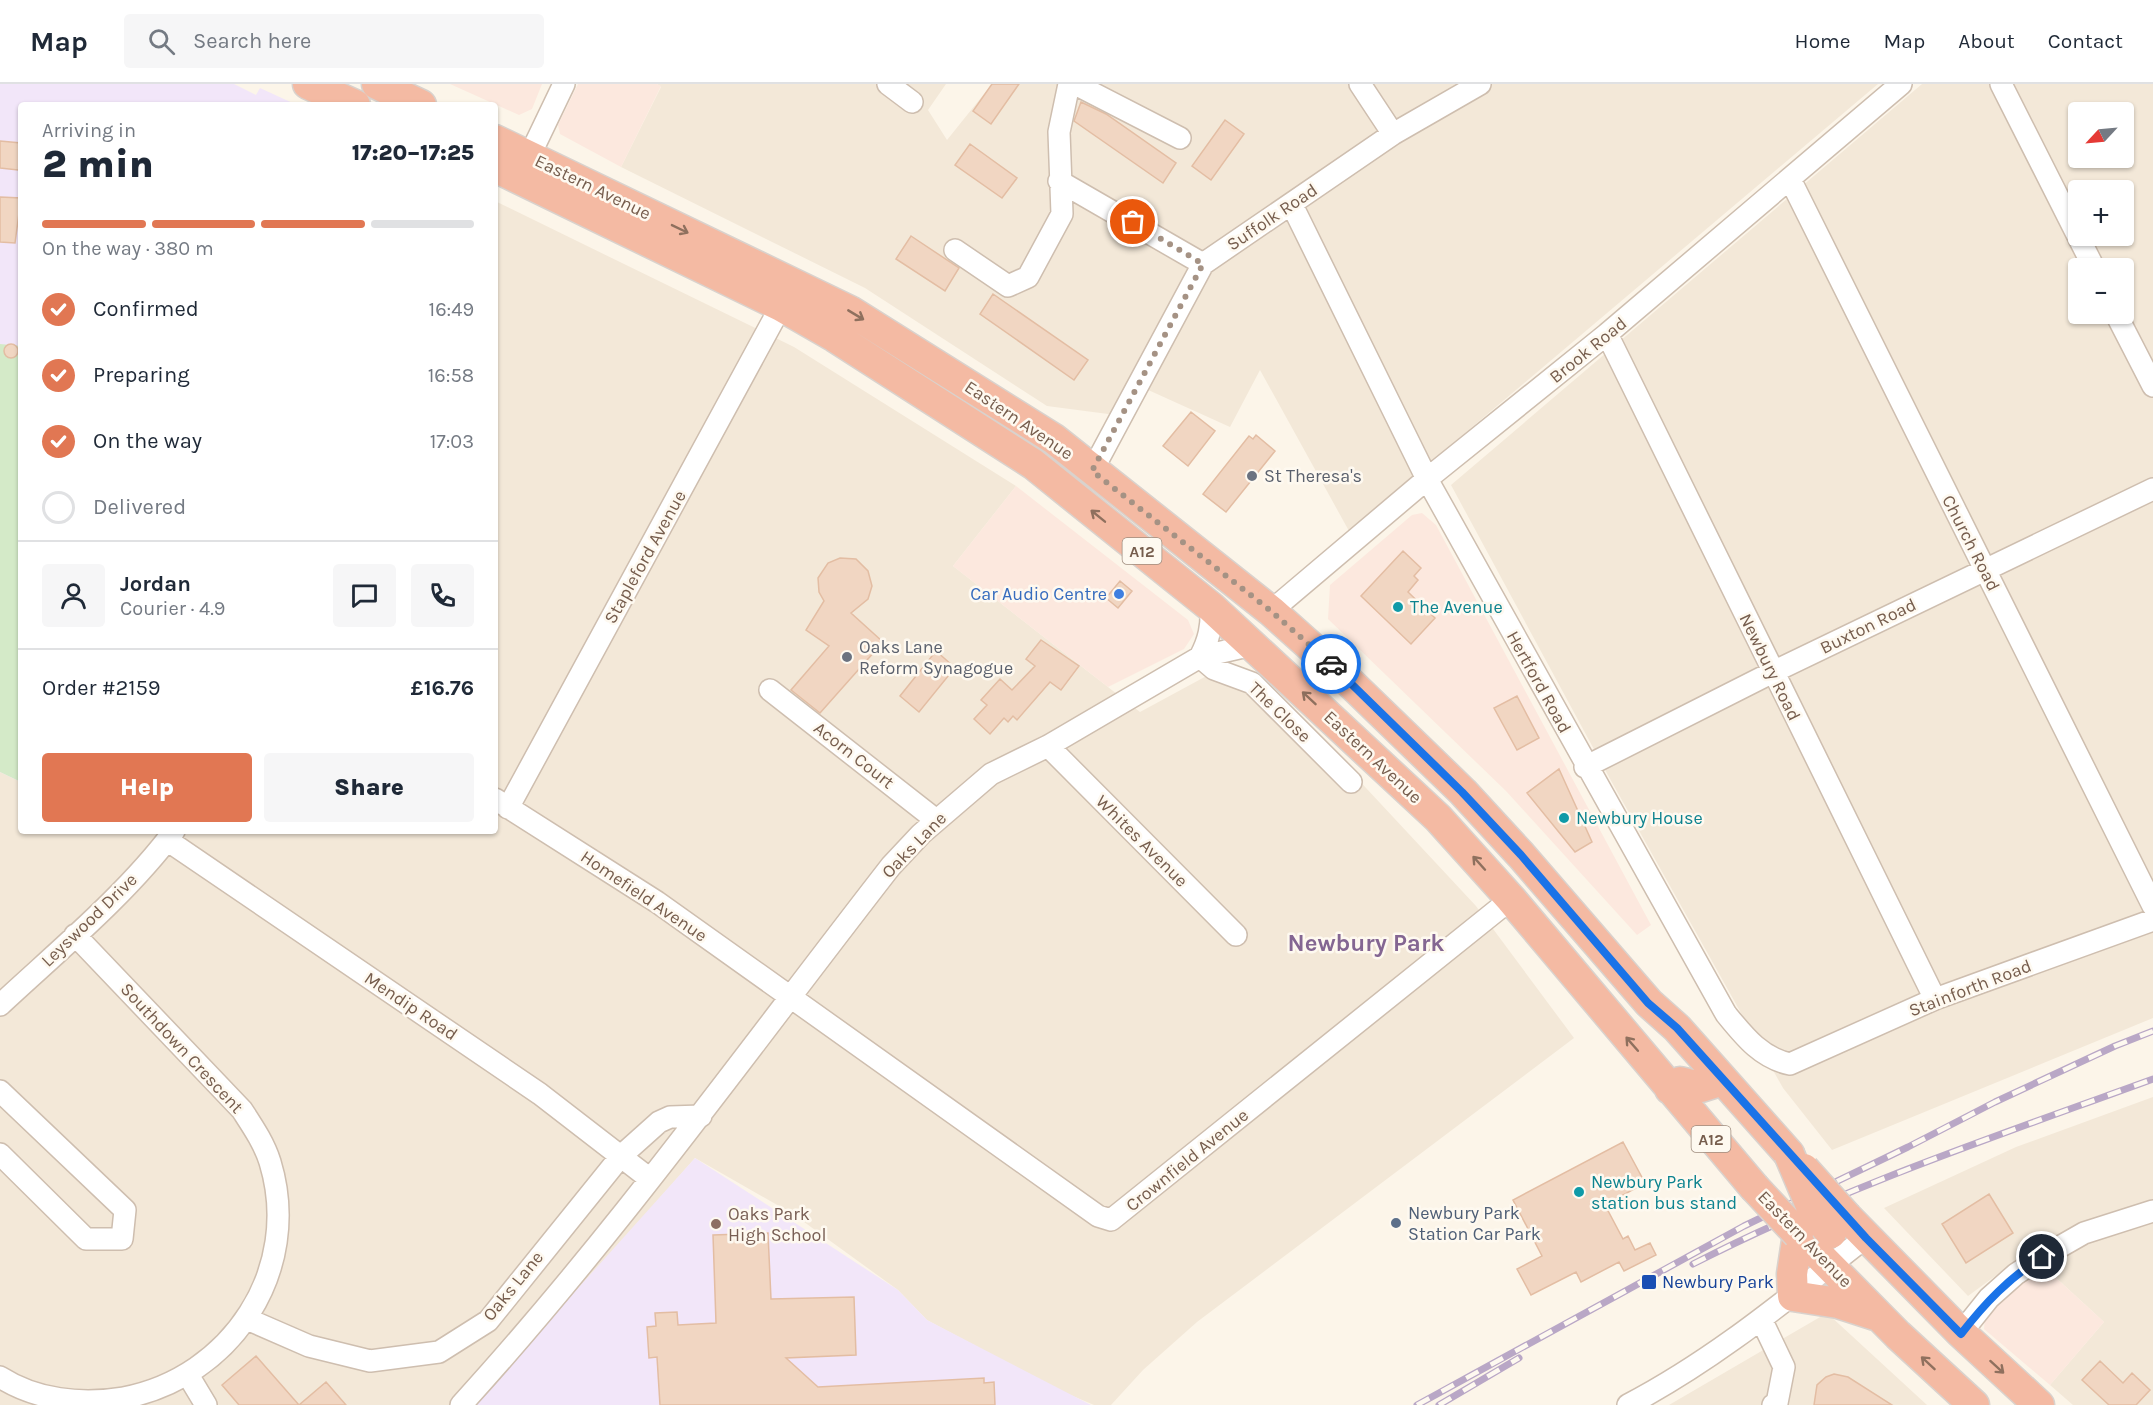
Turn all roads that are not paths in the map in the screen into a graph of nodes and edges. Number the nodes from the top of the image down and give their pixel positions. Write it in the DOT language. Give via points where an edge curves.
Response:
graph roads {
  1 [pos="308,84"];
  2 [pos="377,84"];
  3 [pos="564,84"];
  4 [pos="888,84"];
  5 [pos="1069,84"];
  6 [pos="1075,84"];
  7 [pos="1360,84"];
  8 [pos="1480,84"];
  9 [pos="1901,84"];
  10 [pos="2001,84"];
  11 [pos="349,102"];
  12 [pos="415,102"];
  13 [pos="912,102"];
  14 [pos="1393,134"];
  15 [pos="1180,138"];
  16 [pos="498,142"];
  17 [pos="529,157"];
  18 [pos="498,168"];
  19 [pos="1790,179"];
  20 [pos="1059,181"];
  21 [pos="1292,205"];
  22 [pos="955,250"];
  23 [pos="2089,258"];
  24 [pos="1203,264"];
  25 [pos="781,306"];
  26 [pos="2121,324"];
  27 [pos="1608,334"];
  28 [pos="2153,386"];
  29 [pos="1092,471"];
  30 [pos="1427,479"];
  31 [pos="2153,489"];
  32 [pos="1984,570"];
  33 [pos="1211,607"];
  34 [pos="1271,611"];
  35 [pos="1252,645"];
  36 [pos="1200,657"];
  37 [pos="1773,672"];
  38 [pos="770,690"];
  39 [pos="1048,746"];
  40 [pos="1585,767"];
  41 [pos="1352,782"];
  42 [pos="502,803"];
  43 [pos="936,820"];
  44 [pos="170,836"];
  45 [pos="1511,899"];
  46 [pos="2153,906"];
  47 [pos="2153,921"];
  48 [pos="75,935"];
  49 [pos="1236,935"];
  50 [pos="790,996"];
  51 [pos="1935,999"];
  52 [pos="1648,1003"];
  53 [pos="0,1005"];
  54 [pos="1790,1064"];
  55 [pos="1724,1080"];
  56 [pos="1675,1085"];
  57 [pos="0,1091"];
  58 [pos="701,1116"];
  59 [pos="0,1154"];
  60 [pos="621,1156"];
  61 [pos="650,1179"];
  62 [pos="2153,1211"];
  63 [pos="1848,1229"];
  64 [pos="1798,1234"];
  65 [pos="1830,1265"];
  66 [pos="1793,1296"];
  67 [pos="1880,1316"];
  68 [pos="247,1319"];
  69 [pos="1762,1321"];
  70 [pos="1961,1334"];
  71 [pos="188,1375"];
  72 [pos="0,1377"];
  73 [pos="206,1405"];
  74 [pos="461,1405"];
  75 [pos="1628,1405"];
  76 [pos="1773,1405"];
  77 [pos="1974,1405"];
  78 [pos="2039,1405"];
  1 -- 11 [label="highway"];
  2 -- 12 [label="highway"];
  3 -- 17 [label="street"];
  4 -- 13 [label="street"];
  5 -- 20 [label="street" via="1059,132"];
  6 -- 15 [label="street"];
  7 -- 14 [label="street"];
  8 -- 14 [label="street, Suffolk Road"];
  9 -- 19 [label="street, Brook Road"];
  10 -- 23 [label="street"];
  14 -- 21 [label="street, Suffolk Road"];
  16 -- 17 [label="highway, Eastern Avenue / A12"];
  17 -- 29 [label="highway, Eastern Avenue / A12, one-way" via="850,311 1054,439"];
  18 -- 25 [label="highway, Eastern Avenue / A12"];
  19 -- 27 [label="street, Brook Road"];
  19 -- 32 [label="street, Church Road"];
  20 -- 22 [label="street" via="1062,214 1028,277 1008,286"];
  20 -- 24 [label="street"];
  21 -- 24 [label="street, Suffolk Road"];
  21 -- 30 [label="street, Hertford Road"];
  24 -- 29 [label="street, Suffolk Road"];
  33 -- 25 [label="highway, Eastern Avenue / A12, one-way" via="1033,465"];
  25 -- 42 [label="street, Stapleford Avenue"];
  26 -- 28 [label="street"];
  27 -- 30 [label="street, Brook Road"];
  27 -- 37 [label="street, Newbury Road"];
  29 -- 34 [label="highway, Eastern Avenue / A12"];
  30 -- 34 [label="street, Brook Road"];
  30 -- 40 [label="street, Hertford Road"];
  31 -- 32 [label="street, Buxton Road"];
  32 -- 37 [label="street, Buxton Road"];
  32 -- 46 [label="street, Church Road"];
  33 -- 35 [label="highway, Eastern Avenue / A12"];
  33 -- 36 [label="street" via="1212,624"];
  34 -- 52 [label="highway, Eastern Avenue / A12" via="1462,792"];
  35 -- 36 [label="street, Oaks Lane"];
  45 -- 35 [label="highway, Eastern Avenue / A12, one-way" via="1438,818"];
  36 -- 39 [label="street, Oaks Lane"];
  36 -- 41 [label="street, The Close" via="1214,669 1251,683"];
  37 -- 40 [label="street, Buxton Road"];
  37 -- 51 [label="street, Newbury Road"];
  38 -- 43 [label="street, Acorn Court"];
  39 -- 43 [label="street, Oaks Lane" via="991,774"];
  39 -- 49 [label="street, Whites Avenue"];
  40 -- 54 [label="street, Hertford Road" via="1726,1014 1750,1043 1771,1058"];
  42 -- 50 [label="street, Homefield Avenue" via="657,902"];
  43 -- 50 [label="street, Oaks Lane" via="891,866"];
  44 -- 48 [label="street, Leyswood Drive"];
  44 -- 60 [label="street, Mendip Road" via="540,1094"];
  45 -- 50 [label="street, Crownfield Avenue" via="1111,1220 1098,1216"];
  56 -- 45 [label="highway, Eastern Avenue / A12, one-way"];
  47 -- 51 [label="street, Stainforth Road"];
  48 -- 53 [label="street, Leyswood Drive"];
  48 -- 68 [label="street, Southdown Crescent" via="232,1097 258,1135 270,1162 277,1231 268,1275"];
  50 -- 58 [label="street, Oaks Lane"];
  51 -- 54 [label="street, Stainforth Road"];
  52 -- 55 [label="highway, Eastern Avenue / A12" via="1677,1028"];
  52 -- 56 [label="highway" via="1656,1041 1664,1049"];
  55 -- 56 [label="highway" via="1701,1087"];
  55 -- 63 [label="highway, Eastern Avenue / A12, bridge"];
  56 -- 64 [label="highway, Eastern Avenue / A12, bridge" via="1754,1187"];
  57 -- 59 [label="street" via="125,1210 122,1239 86,1239"];
  58 -- 60 [label="street, Oaks Lane" via="670,1117 659,1122"];
  58 -- 61 [label="street, Oaks Lane"];
  60 -- 61 [label="street, Mendip Road"];
  60 -- 68 [label="street, Oaks Lane" via="488,1321 439,1352 370,1361 309,1346"];
  61 -- 74 [label="street, Oaks Lane"];
  62 -- 70 [label="street" via="2084,1233 2034,1263 1989,1298"];
  63 -- 65 [label="highway"];
  63 -- 70 [label="highway, Eastern Avenue / A12"];
  64 -- 65 [label="highway, Eastern Avenue / A12"];
  64 -- 66 [label="highway"];
  65 -- 66 [label="street"];
  65 -- 67 [label="highway, Eastern Avenue / A12"];
  66 -- 67 [label="highway" via="1838,1303"];
  66 -- 69 [label="street"];
  77 -- 67 [label="highway, Eastern Avenue / A12, one-way"];
  68 -- 71 [label="street, Southdown Crescent" via="210,1359"];
  69 -- 75 [label="street" via="1665,1386"];
  69 -- 76 [label="street" via="1784,1367 1777,1402"];
  70 -- 78 [label="highway, Eastern Avenue / A12, one-way"];
  71 -- 72 [label="street, Southdown Crescent" via="142,1395 77,1402 34,1392"];
  71 -- 73 [label="street"];
}
